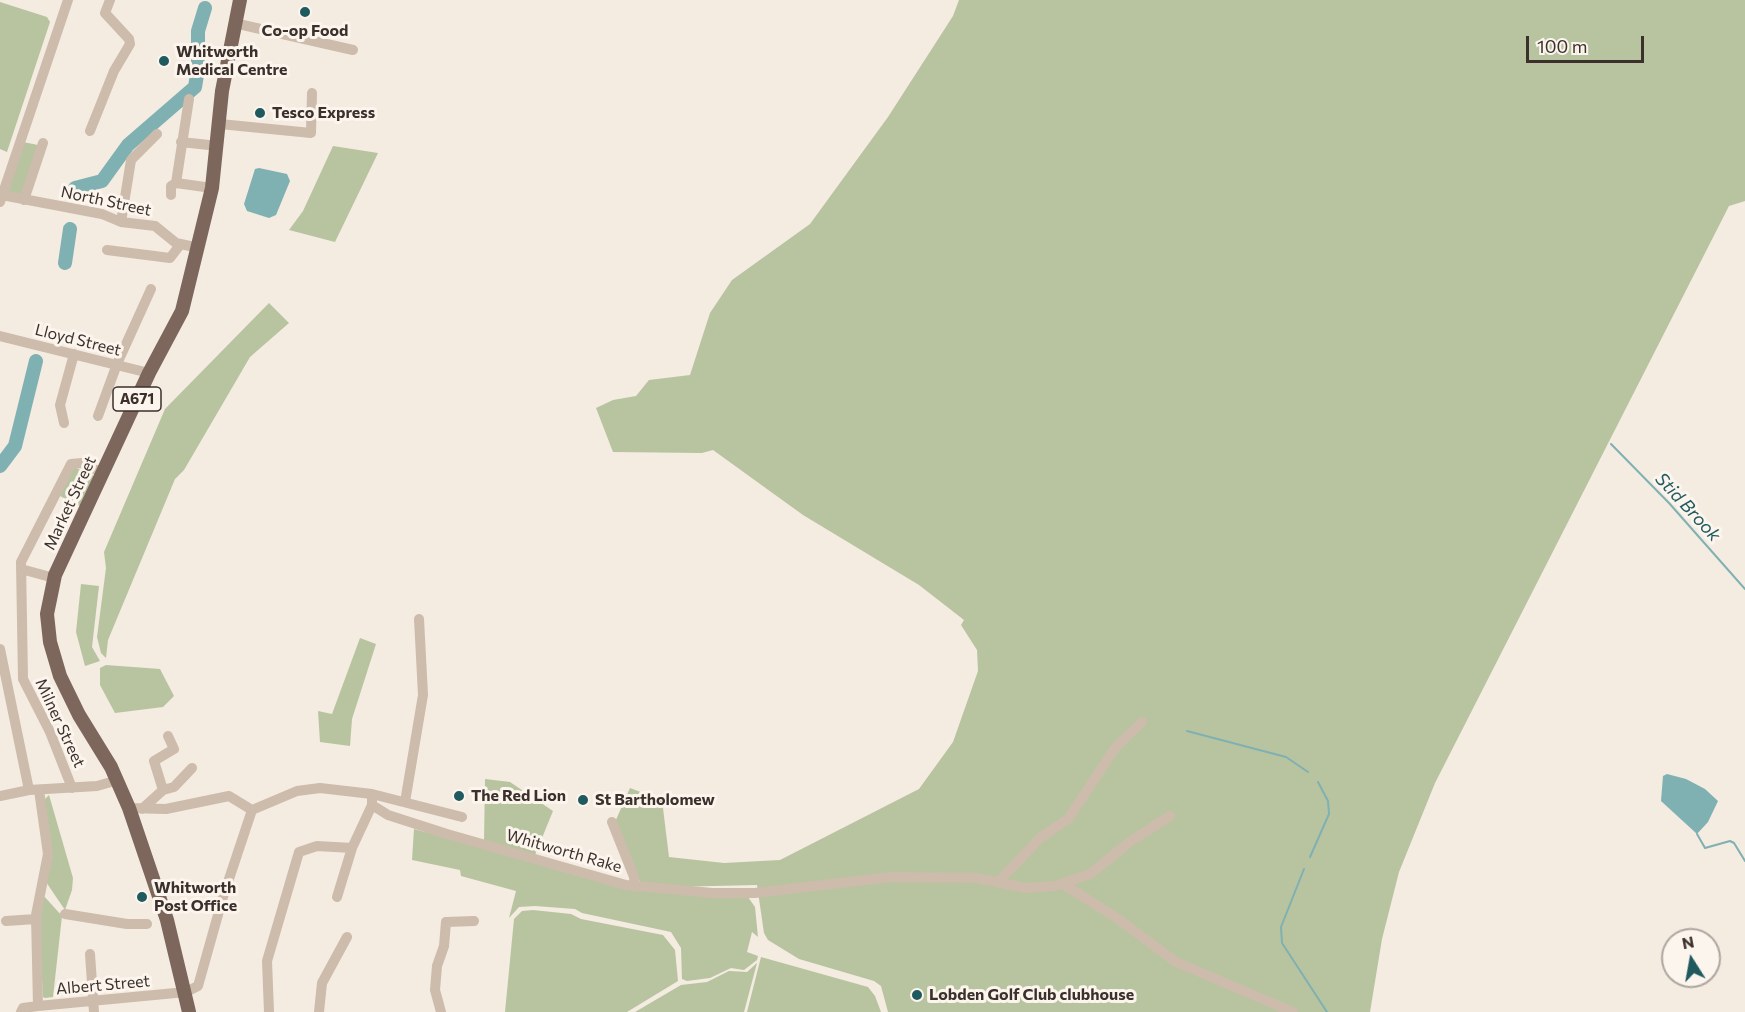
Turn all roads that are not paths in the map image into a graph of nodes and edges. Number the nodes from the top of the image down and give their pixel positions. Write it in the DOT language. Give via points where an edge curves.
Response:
graph roads {
  1 [pos="68,0"];
  2 [pos="110,0"];
  3 [pos="240,0"];
  4 [pos="234,22"];
  5 [pos="353,50"];
  6 [pos="312,93"];
  7 [pos="189,99"];
  8 [pos="220,124"];
  9 [pos="95,127"];
  10 [pos="157,134"];
  11 [pos="43,142"];
  12 [pos="181,142"];
  13 [pos="218,146"];
  14 [pos="5,174"];
  15 [pos="176,183"];
  16 [pos="212,188"];
  17 [pos="171,195"];
  18 [pos="1,199"];
  19 [pos="24,200"];
  20 [pos="121,222"];
  21 [pos="180,245"];
  22 [pos="199,248"];
  23 [pos="107,249"];
  24 [pos="151,289"];
  25 [pos="0,336"];
  26 [pos="74,354"];
  27 [pos="117,364"];
  28 [pos="149,373"];
  29 [pos="98,416"];
  30 [pos="63,424"];
  31 [pos="102,473"];
  32 [pos="21,569"];
  33 [pos="54,578"];
  34 [pos="419,619"];
  35 [pos="0,654"];
  36 [pos="1142,722"];
  37 [pos="168,736"];
  38 [pos="192,768"];
  39 [pos="118,780"];
  40 [pos="72,788"];
  41 [pos="34,790"];
  42 [pos="164,790"];
  43 [pos="0,796"];
  44 [pos="372,799"];
  45 [pos="405,802"];
  46 [pos="135,808"];
  47 [pos="252,810"];
  48 [pos="1170,816"];
  49 [pos="462,817"];
  50 [pos="612,822"];
  51 [pos="352,848"];
  52 [pos="999,881"];
  53 [pos="1063,884"];
  54 [pos="635,887"];
  55 [pos="337,897"];
  56 [pos="65,914"];
  57 [pos="36,919"];
  58 [pos="6,921"];
  59 [pos="474,921"];
  60 [pos="147,924"];
  61 [pos="347,937"];
  62 [pos="90,954"];
  63 [pos="186,992"];
  64 [pos="38,1006"];
  65 [pos="94,1007"];
  66 [pos="22,1010"];
  67 [pos="189,1012"];
  68 [pos="268,1012"];
  69 [pos="319,1012"];
  70 [pos="441,1012"];
  71 [pos="1293,1012"];
  1 -- 14 [label="street"];
  2 -- 9 [label="street" via="105,14 130,44 114,71"];
  3 -- 4 [label="main road, Market Street / A671"];
  4 -- 5 [label="street"];
  4 -- 8 [label="main road, Market Street / A671"];
  6 -- 8 [label="street" via="311,133"];
  7 -- 12 [label="street"];
  8 -- 13 [label="main road, Market Street / A671"];
  10 -- 20 [label="street" via="131,160"];
  11 -- 19 [label="street"];
  12 -- 13 [label="street"];
  12 -- 15 [label="street"];
  13 -- 16 [label="main road, Market Street / A671"];
  14 -- 18 [label="street"];
  15 -- 16 [label="street"];
  15 -- 17 [label="street" via="171,186"];
  16 -- 22 [label="main road, Market Street / A671"];
  18 -- 19 [label="street, North Street"];
  19 -- 20 [label="street, North Street" via="102,214"];
  20 -- 21 [label="street, North Street" via="155,226"];
  21 -- 22 [label="street, North Street"];
  21 -- 23 [label="street" via="170,258"];
  22 -- 28 [label="main road, Market Street / A671" via="182,311"];
  24 -- 27 [label="street"];
  25 -- 26 [label="street, Lloyd Street"];
  26 -- 27 [label="street, Lloyd Street"];
  26 -- 30 [label="street" via="60,405"];
  27 -- 28 [label="street, Lloyd Street"];
  27 -- 29 [label="street"];
  28 -- 31 [label="main road, Market Street / A671"];
  31 -- 32 [label="street, Milner Street" via="82,463 71,465 25,553"];
  31 -- 33 [label="main road, Market Street / A671"];
  32 -- 33 [label="street"];
  32 -- 40 [label="street, Milner Street" via="23,679"];
  33 -- 39 [label="main road, Market Street / A671" via="47,614 54,660 69,696"];
  34 -- 45 [label="street" via="422,706"];
  35 -- 41 [label="street"];
  36 -- 52 [label="street" via="1115,748 1068,819 1040,838"];
  37 -- 42 [label="street" via="174,749 154,761"];
  38 -- 42 [label="street" via="174,787"];
  39 -- 40 [label="street"];
  39 -- 46 [label="main road, Market Street / A671"];
  40 -- 41 [label="street"];
  41 -- 43 [label="street"];
  41 -- 57 [label="street" via="48,854"];
  42 -- 46 [label="street"];
  44 -- 45 [label="street"];
  44 -- 47 [label="street" via="307,789"];
  44 -- 51 [label="street"];
  44 -- 54 [label="street, Whitworth Rake" via="388,815"];
  45 -- 49 [label="street"];
  46 -- 47 [label="street" via="166,809 229,796"];
  46 -- 63 [label="main road, Market Street / A671"];
  47 -- 63 [label="street" via="198,986"];
  48 -- 53 [label="street, Whitworth Rake" via="1090,874"];
  50 -- 54 [label="street"];
  51 -- 55 [label="street"];
  51 -- 68 [label="street" via="317,846 299,852 267,961"];
  52 -- 53 [label="street, Whitworth Rake" via="1025,888"];
  52 -- 54 [label="street, Whitworth Rake" via="891,877 755,893"];
  53 -- 71 [label="street" via="1176,962"];
  56 -- 60 [label="street"];
  57 -- 58 [label="street"];
  57 -- 64 [label="street"];
  59 -- 70 [label="street" via="446,922 435,990"];
  61 -- 69 [label="street" via="322,983"];
  62 -- 65 [label="street"];
  63 -- 65 [label="street, Albert Street"];
  63 -- 67 [label="main road, Market Street / A671"];
  64 -- 65 [label="street, Albert Street"];
  64 -- 66 [label="street, Albert Street"];
}
